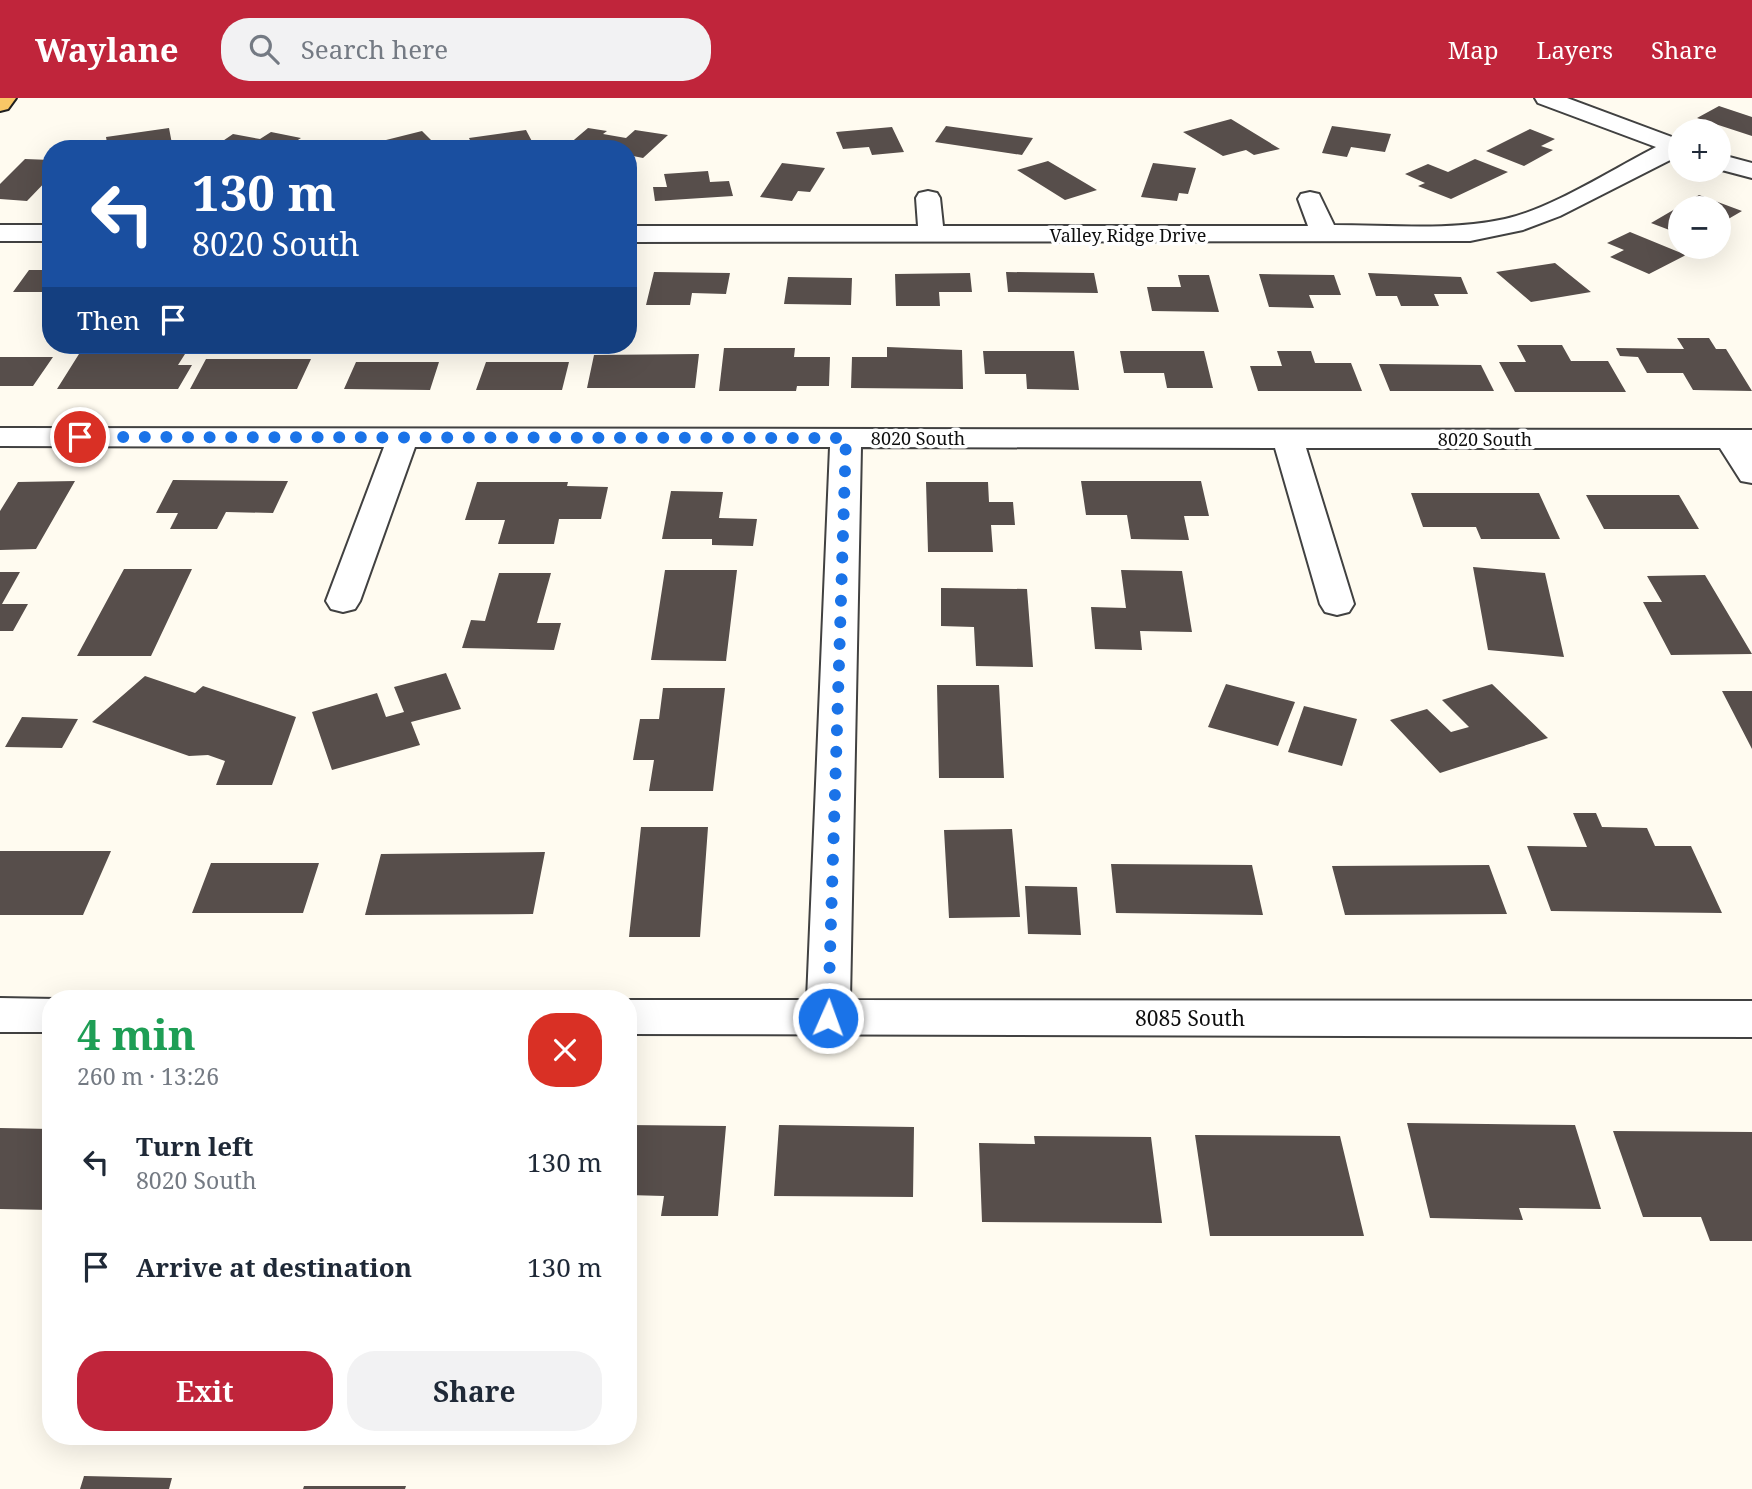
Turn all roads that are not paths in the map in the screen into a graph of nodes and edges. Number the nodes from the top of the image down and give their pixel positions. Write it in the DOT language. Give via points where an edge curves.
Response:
graph roads {
  1 [pos="5,98"];
  2 [pos="1546,98"];
  3 [pos="0,104"];
  4 [pos="1668,143"];
  5 [pos="1668,152"];
  6 [pos="1731,165"];
  7 [pos="1752,171"];
  8 [pos="928,198"];
  9 [pos="1310,199"];
  10 [pos="0,233"];
  11 [pos="42,233"];
  12 [pos="637,234"];
  13 [pos="932,234"];
  14 [pos="1325,235"];
  15 [pos="0,437"];
  16 [pos="403,437"];
  17 [pos="846,438"];
  18 [pos="1288,439"];
  19 [pos="1741,439"];
  20 [pos="1752,474"];
  21 [pos="343,601"];
  22 [pos="1337,604"];
  23 [pos="0,1015"];
  24 [pos="42,1016"];
  25 [pos="637,1017"];
  26 [pos="828,1018"];
  27 [pos="1752,1019"];
  1 -- 3 [label="main road"];
  2 -- 4 [label="street"];
  5 -- 14 [label="street, Valley Ridge Drive" via="1551,212 1514,225 1470,233"];
  6 -- 7 [label="street"];
  8 -- 13 [label="street"];
  9 -- 14 [label="street"];
  10 -- 11 [label="street"];
  12 -- 13 [label="street, Valley Ridge Drive"];
  13 -- 14 [label="street, Valley Ridge Drive"];
  15 -- 16 [label="street, 8020 South"];
  16 -- 17 [label="street, 8020 South"];
  16 -- 21 [label="street"];
  17 -- 18 [label="street, 8020 South"];
  17 -- 26 [label="street"];
  18 -- 19 [label="street, 8020 South"];
  18 -- 22 [label="street"];
  19 -- 20 [label="street"];
  23 -- 24 [label="street"];
  25 -- 26 [label="street, 8085 South"];
  26 -- 27 [label="street, 8085 South"];
}
